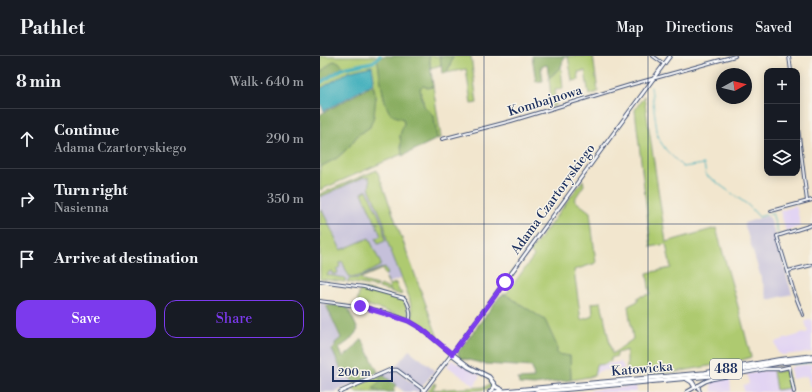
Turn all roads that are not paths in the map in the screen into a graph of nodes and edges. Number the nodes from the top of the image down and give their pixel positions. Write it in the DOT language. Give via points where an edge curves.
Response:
graph roads {
  1 [pos="653,56"];
  2 [pos="670,56"];
  3 [pos="734,56"];
  4 [pos="789,56"];
  5 [pos="664,64"];
  6 [pos="791,68"];
  7 [pos="653,79"];
  8 [pos="442,140"];
  9 [pos="800,153"];
  10 [pos="812,200"];
  11 [pos="807,201"];
  12 [pos="771,211"];
  13 [pos="812,225"];
  14 [pos="812,265"];
  15 [pos="788,271"];
  16 [pos="320,281"];
  17 [pos="320,301"];
  18 [pos="803,315"];
  19 [pos="409,321"];
  20 [pos="452,354"];
  21 [pos="812,356"];
  22 [pos="790,359"];
  23 [pos="812,359"];
  24 [pos="797,360"];
  25 [pos="789,367"];
  26 [pos="686,378"];
  27 [pos="494,384"];
  28 [pos="697,386"];
  29 [pos="423,391"];
  30 [pos="505,391"];
  31 [pos="340,392"];
  32 [pos="490,392"];
  33 [pos="495,392"];
  34 [pos="536,392"];
  35 [pos="687,392"];
  36 [pos="700,392"];
  37 [pos="794,392"];
  1 -- 5 [label="street"];
  2 -- 5 [label="street, Adama Czartoryskiego"];
  3 -- 7 [label="street, Kombajnowa"];
  4 -- 6 [label="street"];
  5 -- 7 [label="street, Adama Czartoryskiego"];
  7 -- 8 [label="street, Kombajnowa"];
  7 -- 20 [label="street, Adama Czartoryskiego"];
  9 -- 11 [label="street"];
  10 -- 11 [label="street"];
  11 -- 12 [label="street"];
  13 -- 15 [label="street" via="777,236"];
  14 -- 15 [label="street"];
  15 -- 18 [label="street"];
  16 -- 19 [label="street" via="364,287 404,298 407,300 411,316"];
  17 -- 19 [label="street" via="360,306"];
  19 -- 20 [label="street"];
  20 -- 27 [label="main road" via="469,367 489,377"];
  20 -- 29 [label="street, Adama Czartoryskiego"];
  21 -- 22 [label="main road, 488"];
  22 -- 24 [label="main road, 488"];
  22 -- 26 [label="main road, Katowicka / 488" via="709,376"];
  22 -- 30 [label="main road, Katowicka / 488" via="695,374"];
  23 -- 24 [label="main road, 488"];
  24 -- 25 [label="main road"];
  25 -- 28 [label="street" via="726,376"];
  25 -- 37 [label="street"];
  26 -- 28 [label="main road"];
  26 -- 34 [label="main road, Katowicka / 488"];
  27 -- 30 [label="main road" via="498,389"];
  27 -- 32 [label="main road"];
  28 -- 35 [label="street"];
  28 -- 36 [label="street"];
  29 -- 31 [label="street" via="397,370 390,370"];
  30 -- 33 [label="main road, Katowicka / 488"];
}
